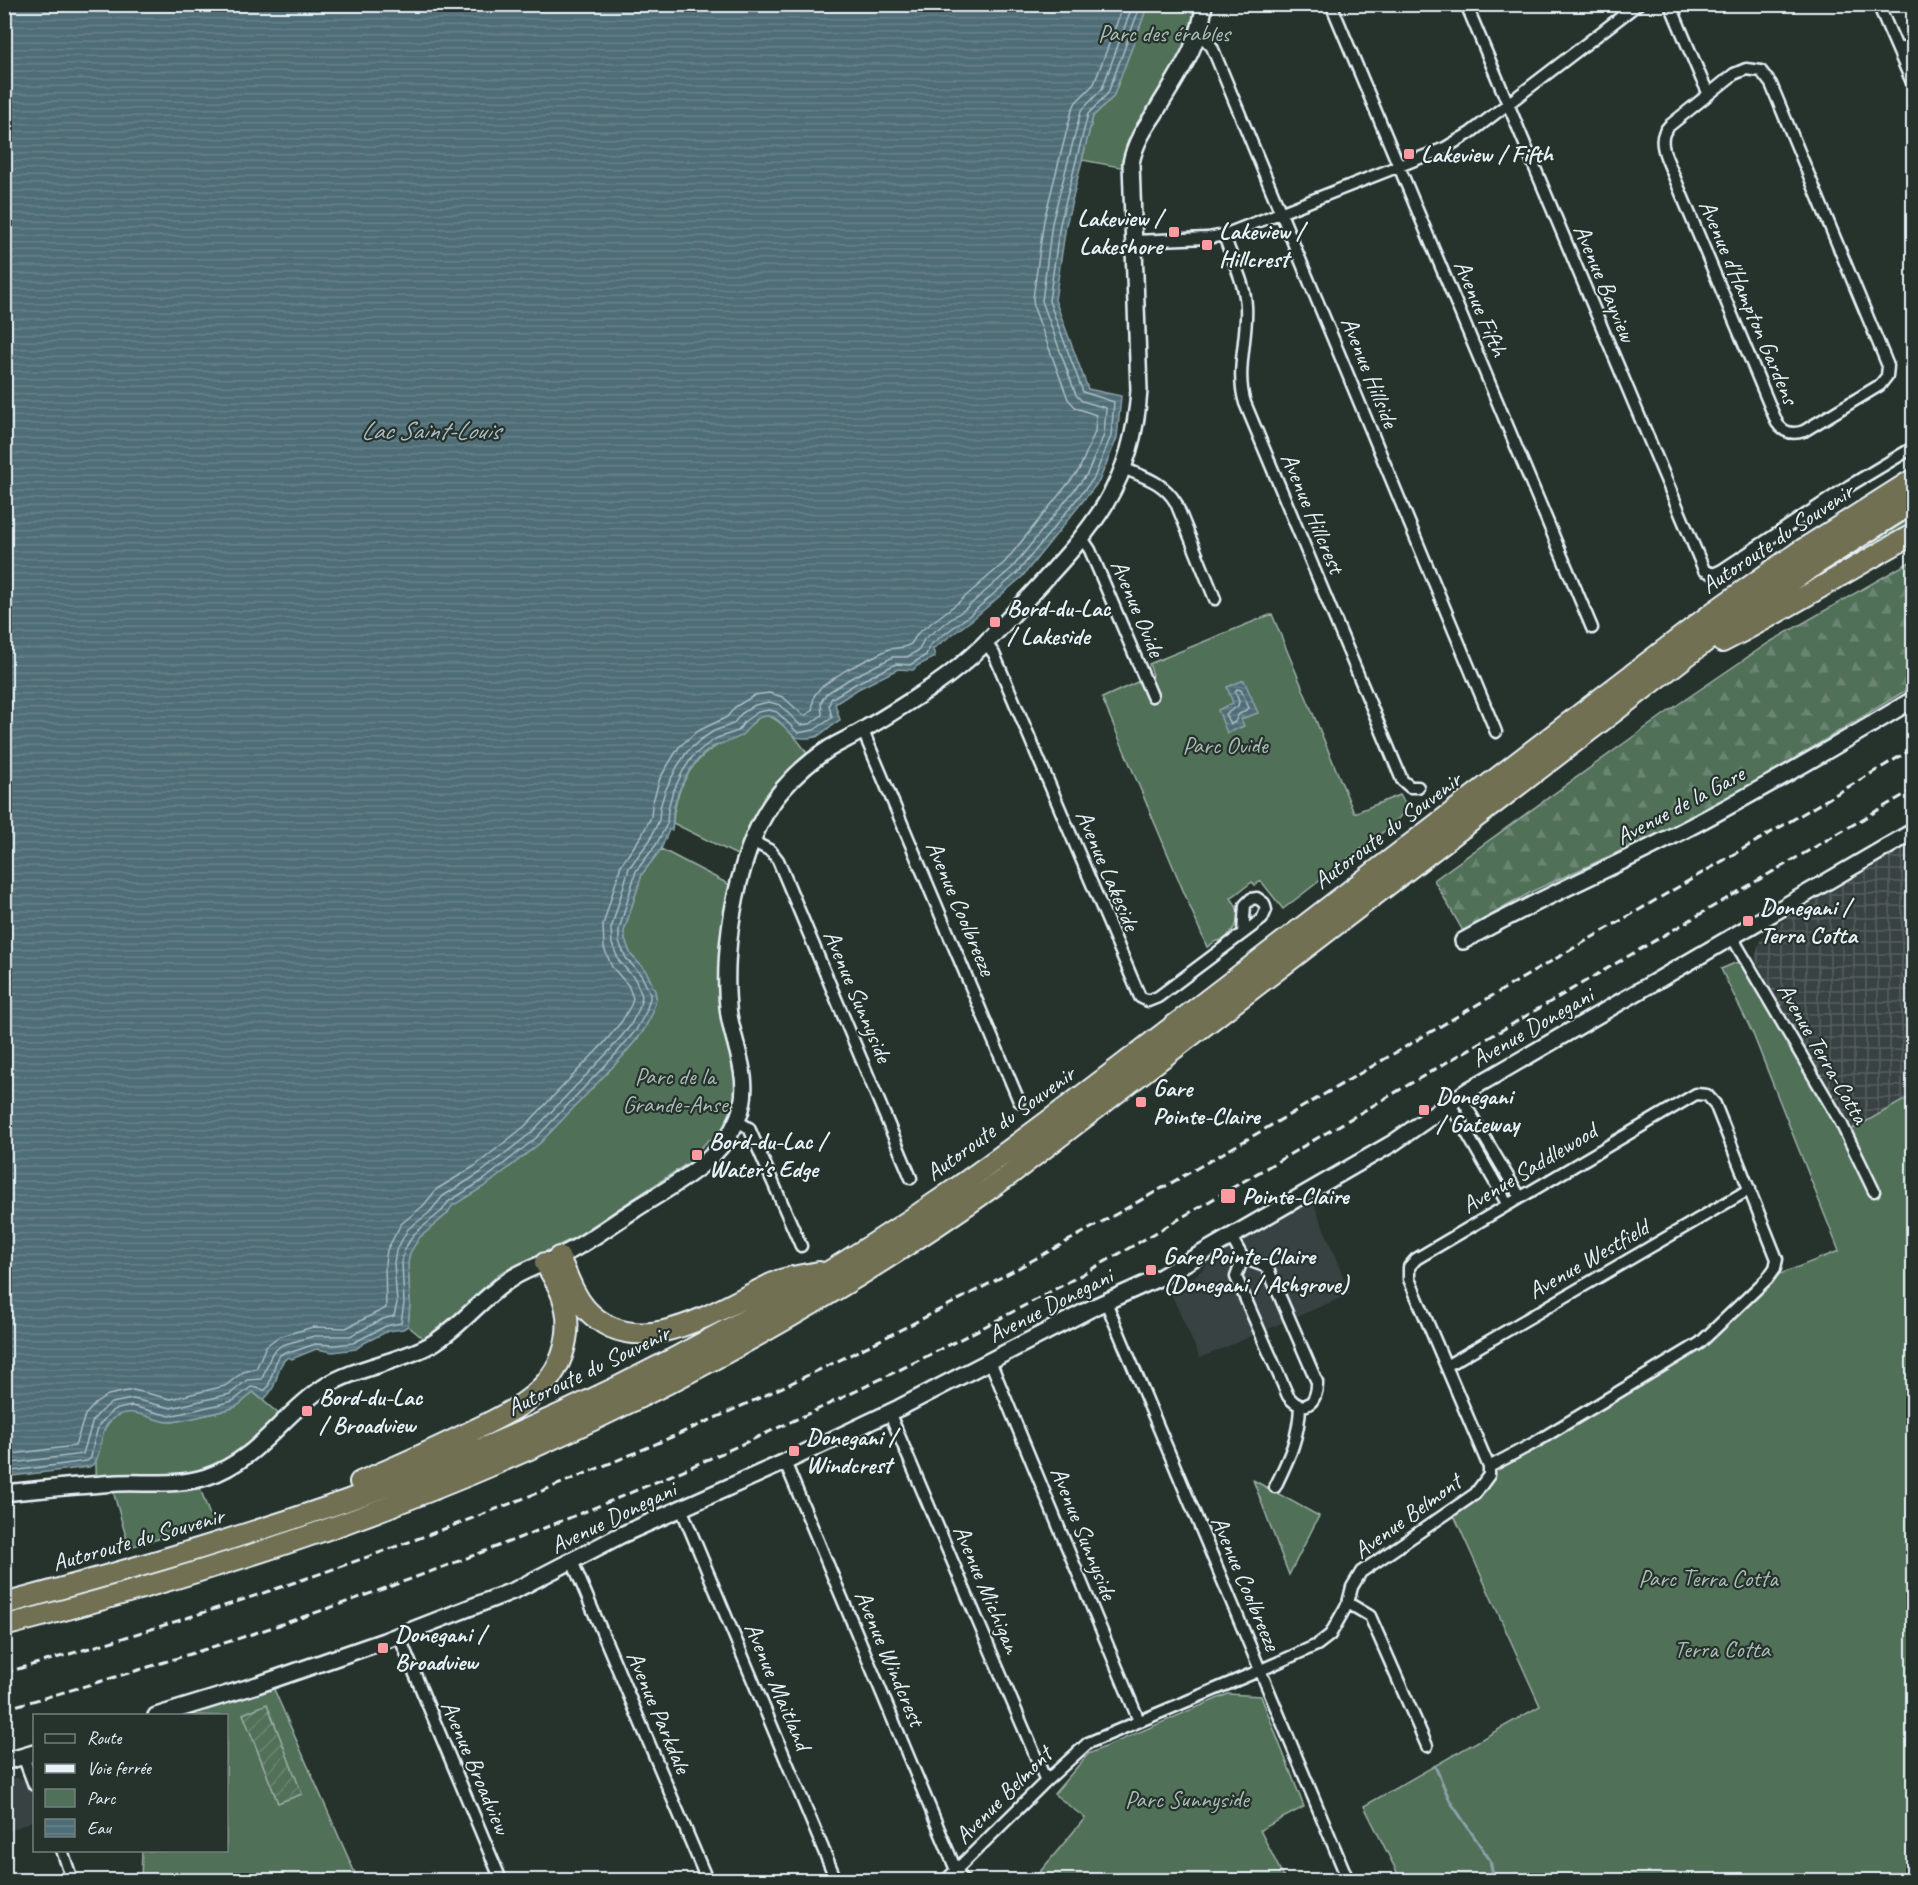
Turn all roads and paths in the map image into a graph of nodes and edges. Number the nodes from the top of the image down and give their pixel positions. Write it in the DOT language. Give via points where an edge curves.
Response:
graph roads {
  1 [pos="1204,4"];
  2 [pos="1331,4"];
  3 [pos="1466,4"];
  4 [pos="1638,4"];
  5 [pos="1670,4"];
  6 [pos="1878,4"];
  7 [pos="1199,33"];
  8 [pos="1914,43"];
  9 [pos="1898,50"];
  10 [pos="1914,87"];
  11 [pos="1709,94"];
  12 [pos="1508,104"];
  13 [pos="1400,167"];
  14 [pos="1281,213"];
  15 [pos="1224,235"];
  16 [pos="1134,241"];
  17 [pos="1914,447"];
  18 [pos="1123,468"];
  19 [pos="1914,479"];
  20 [pos="1914,502"];
  21 [pos="1914,534"];
  22 [pos="1082,538"];
  23 [pos="1215,599"];
  24 [pos="1592,628"];
  25 [pos="986,643"];
  26 [pos="1677,664"];
  27 [pos="1152,696"];
  28 [pos="1914,699"];
  29 [pos="862,731"];
  30 [pos="1496,732"];
  31 [pos="1418,787"];
  32 [pos="1914,831"];
  33 [pos="753,841"];
  34 [pos="1243,933"];
  35 [pos="1732,937"];
  36 [pos="1463,942"];
  37 [pos="1455,1100"];
  38 [pos="1019,1101"];
  39 [pos="737,1121"];
  40 [pos="911,1178"];
  41 [pos="1750,1189"];
  42 [pos="1874,1191"];
  43 [pos="1520,1197"];
  44 [pos="1508,1205"];
  45 [pos="1231,1237"];
  46 [pos="801,1246"];
  47 [pos="1243,1258"];
  48 [pos="1777,1259"];
  49 [pos="552,1260"];
  50 [pos="833,1269"];
  51 [pos="1106,1302"];
  52 [pos="990,1361"];
  53 [pos="1446,1366"];
  54 [pos="1300,1406"];
  55 [pos="889,1412"];
  56 [pos="785,1462"];
  57 [pos="1489,1467"];
  58 [pos="1275,1487"];
  59 [pos="4,1493"];
  60 [pos="681,1508"];
  61 [pos="231,1538"];
  62 [pos="572,1561"];
  63 [pos="1348,1602"];
  64 [pos="4,1604"];
  65 [pos="4,1626"];
  66 [pos="399,1636"];
  67 [pos="1261,1670"];
  68 [pos="163,1714"];
  69 [pos="1139,1721"];
  70 [pos="1427,1746"];
  71 [pos="28,1754"];
  72 [pos="4,1762"];
  73 [pos="33,1780"];
  74 [pos="1046,1782"];
  75 [pos="62,1852"];
  76 [pos="956,1870"];
  77 [pos="72,1881"];
  78 [pos="501,1881"];
  79 [pos="707,1881"];
  80 [pos="836,1881"];
  81 [pos="946,1881"];
  82 [pos="963,1881"];
  83 [pos="1348,1881"];
  1 -- 7 [label="street"];
  2 -- 13 [label="street, Avenue Fifth"];
  3 -- 12 [label="street, Avenue Bayview"];
  4 -- 12 [label="street"];
  5 -- 11 [label="street"];
  6 -- 9 [label="street"];
  7 -- 14 [label="street, Avenue Hillside" via="1212,47"];
  7 -- 16 [label="street" via="1134,148"];
  8 -- 9 [label="street"];
  9 -- 10 [label="street"];
  11 -- 11 [label="street, Avenue d'Hampton Gardens" via="1665,129 1663,149 1777,423 1784,431 1798,432 1880,385 1887,376 1887,362 1769,79 1756,69 1746,69"];
  12 -- 13 [label="street" via="1454,143"];
  12 -- 17 [label="street, Avenue Bayview" via="1704,570 1722,570"];
  13 -- 14 [label="street"];
  13 -- 24 [label="street, Avenue Fifth"];
  14 -- 15 [label="street"];
  14 -- 30 [label="street, Avenue Hillside"];
  15 -- 16 [label="street"];
  15 -- 31 [label="street, Avenue Hillcrest" via="1245,297 1241,364 1245,403 1402,780 1410,787"];
  16 -- 18 [label="street" via="1139,390 1135,428"];
  18 -- 22 [label="street" via="1106,504"];
  18 -- 23 [label="street" via="1169,492"];
  19 -- 50 [label="highway, Autoroute du Souvenir" via="1797,553 1715,611 1010,1150"];
  20 -- 26 [label="highway, Autoroute du Souvenir" via="1781,588"];
  21 -- 26 [label="highway" via="1766,620"];
  22 -- 25 [label="street"];
  22 -- 27 [label="street, Avenue Ovide"];
  25 -- 29 [label="street" via="950,674"];
  25 -- 34 [label="street, Avenue Lakeside" via="1140,998 1148,1001 1158,997"];
  26 -- 65 [label="highway, Autoroute du Souvenir" via="1023,1164 952,1215 792,1316 582,1425 406,1500 230,1562"];
  28 -- 36 [label="street, Avenue de la Gare" via="1700,822 1543,898"];
  29 -- 33 [label="street" via="826,751 784,788"];
  29 -- 38 [label="street, Avenue Coolbreeze"];
  32 -- 35 [label="street, Avenue Donegani"];
  33 -- 39 [label="street" via="735,902 729,948 729,1011 744,1085"];
  33 -- 40 [label="street, Avenue Sunnyside" via="778,860"];
  35 -- 37 [label="street, Avenue Donegani"];
  35 -- 42 [label="street, Avenue Terra-Cotta" via="1841,1124"];
  37 -- 43 [label="street"];
  37 -- 44 [label="street"];
  37 -- 45 [label="street, Avenue Donegani" via="1386,1147"];
  39 -- 46 [label="street" via="749,1128"];
  39 -- 49 [label="street" via="718,1149 698,1168"];
  41 -- 43 [label="street, Avenue Saddlewood" via="1715,1104 1707,1095 1696,1094"];
  41 -- 48 [label="street, Avenue Saddlewood"];
  41 -- 53 [label="street, Avenue Westfield"];
  43 -- 44 [label="street, Avenue Saddlewood"];
  44 -- 53 [label="street, Avenue Saddlewood" via="1416,1258 1409,1267 1409,1279"];
  45 -- 47 [label="street"];
  45 -- 51 [label="street, Avenue Donegani" via="1161,1277"];
  47 -- 54 [label="street" via="1236,1277 1288,1396"];
  47 -- 54 [label="street" via="1267,1267 1317,1382 1314,1399"];
  48 -- 57 [label="street, Avenue Belmont" via="1767,1279 1701,1343"];
  49 -- 50 [label="highway" via="588,1311 609,1326 638,1334 677,1328 781,1280"];
  49 -- 59 [label="street" via="508,1280 425,1348 329,1384 252,1453 217,1473 186,1481"];
  49 -- 61 [label="highway" via="567,1314 567,1335 554,1373 535,1395 437,1449"];
  50 -- 61 [label="highway, Autoroute du Souvenir" via="694,1348 533,1426 395,1483"];
  51 -- 52 [label="street, Avenue Donegani"];
  51 -- 67 [label="street, Avenue Coolbreeze"];
  52 -- 55 [label="street, Avenue Donegani"];
  52 -- 69 [label="street, Avenue Sunnyside"];
  53 -- 57 [label="street, Avenue Saddlewood"];
  54 -- 58 [label="street" via="1293,1449"];
  55 -- 56 [label="street, Avenue Donegani"];
  55 -- 74 [label="street, Avenue Michigan"];
  56 -- 60 [label="street, Avenue Donegani"];
  56 -- 76 [label="street, Avenue Windcrest"];
  57 -- 63 [label="street, Avenue Belmont" via="1489,1475 1475,1494 1361,1572"];
  60 -- 62 [label="street, Avenue Donegani"];
  60 -- 80 [label="street, Avenue Maitland"];
  61 -- 64 [label="highway, Autoroute du Souvenir"];
  62 -- 66 [label="street, Avenue Donegani" via="515,1590"];
  62 -- 79 [label="street, Avenue Parkdale"];
  63 -- 67 [label="street, Avenue Belmont" via="1330,1635 1317,1645"];
  63 -- 70 [label="street" via="1370,1616"];
  66 -- 68 [label="street, Avenue Donegani"];
  66 -- 78 [label="street, Avenue Broadview"];
  67 -- 69 [label="street, Avenue Belmont"];
  67 -- 83 [label="street, Avenue Coolbreeze"];
  69 -- 74 [label="street, Avenue Belmont" via="1088,1743"];
  71 -- 72 [label="street"];
  71 -- 73 [label="street"];
  74 -- 76 [label="street, Avenue Belmont"];
  75 -- 77 [label="street"];
  76 -- 81 [label="street, Avenue Belmont"];
  76 -- 82 [label="street, Avenue Windcrest"];
}
